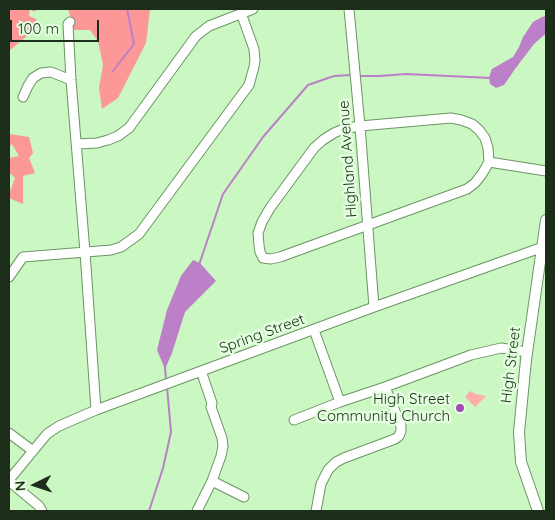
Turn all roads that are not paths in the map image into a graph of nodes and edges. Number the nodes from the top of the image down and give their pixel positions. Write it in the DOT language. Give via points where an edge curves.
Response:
graph roads {
  1 [pos="252,9"];
  2 [pos="350,9"];
  3 [pos="241,13"];
  4 [pos="70,22"];
  5 [pos="72,80"];
  6 [pos="23,97"];
  7 [pos="360,126"];
  8 [pos="77,144"];
  9 [pos="488,162"];
  10 [pos="546,170"];
  11 [pos="546,220"];
  12 [pos="367,226"];
  13 [pos="544,246"];
  14 [pos="85,252"];
  15 [pos="9,277"];
  16 [pos="374,307"];
  17 [pos="314,330"];
  18 [pos="527,352"];
  19 [pos="198,372"];
  20 [pos="385,387"];
  21 [pos="340,402"];
  22 [pos="96,410"];
  23 [pos="294,420"];
  24 [pos="9,433"];
  25 [pos="33,451"];
  26 [pos="9,481"];
  27 [pos="212,481"];
  28 [pos="244,497"];
  29 [pos="42,511"];
  30 [pos="197,511"];
  31 [pos="316,511"];
  32 [pos="538,511"];
  1 -- 3 [label="street"];
  2 -- 7 [label="street, Highland Avenue"];
  3 -- 8 [label="street" via="209,26 196,36 129,128 108,140"];
  3 -- 14 [label="street" via="254,49 255,60 249,85 139,234 121,247"];
  4 -- 5 [label="street"];
  5 -- 6 [label="street" via="51,72 41,73 33,78"];
  5 -- 8 [label="street"];
  7 -- 9 [label="street" via="450,118 461,120 472,124 485,138"];
  7 -- 12 [label="street, Highland Avenue"];
  7 -- 12 [label="street" via="334,133 314,148 262,222 258,245 263,258 271,260"];
  8 -- 14 [label="street"];
  9 -- 10 [label="street"];
  9 -- 12 [label="street" via="482,174 467,189"];
  11 -- 13 [label="main road, High Street"];
  12 -- 16 [label="street, Highland Avenue"];
  13 -- 16 [label="street, Spring Street"];
  13 -- 18 [label="main road, High Street"];
  14 -- 15 [label="street" via="23,257"];
  14 -- 22 [label="street"];
  16 -- 17 [label="street, Spring Street"];
  17 -- 19 [label="street, Spring Street"];
  17 -- 21 [label="street"];
  18 -- 20 [label="street" via="501,348 486,351"];
  18 -- 32 [label="main road, High Street" via="520,449 521,462"];
  19 -- 22 [label="street, Spring Street"];
  19 -- 27 [label="street" via="222,438 221,456"];
  20 -- 21 [label="street"];
  20 -- 31 [label="street" via="401,426 399,436 336,462 321,484"];
  21 -- 23 [label="street"];
  22 -- 25 [label="street, Spring Street" via="59,426 47,434"];
  24 -- 25 [label="street"];
  25 -- 26 [label="street, Spring Street"];
  26 -- 29 [label="street"];
  27 -- 28 [label="street"];
  27 -- 30 [label="street"];
}
